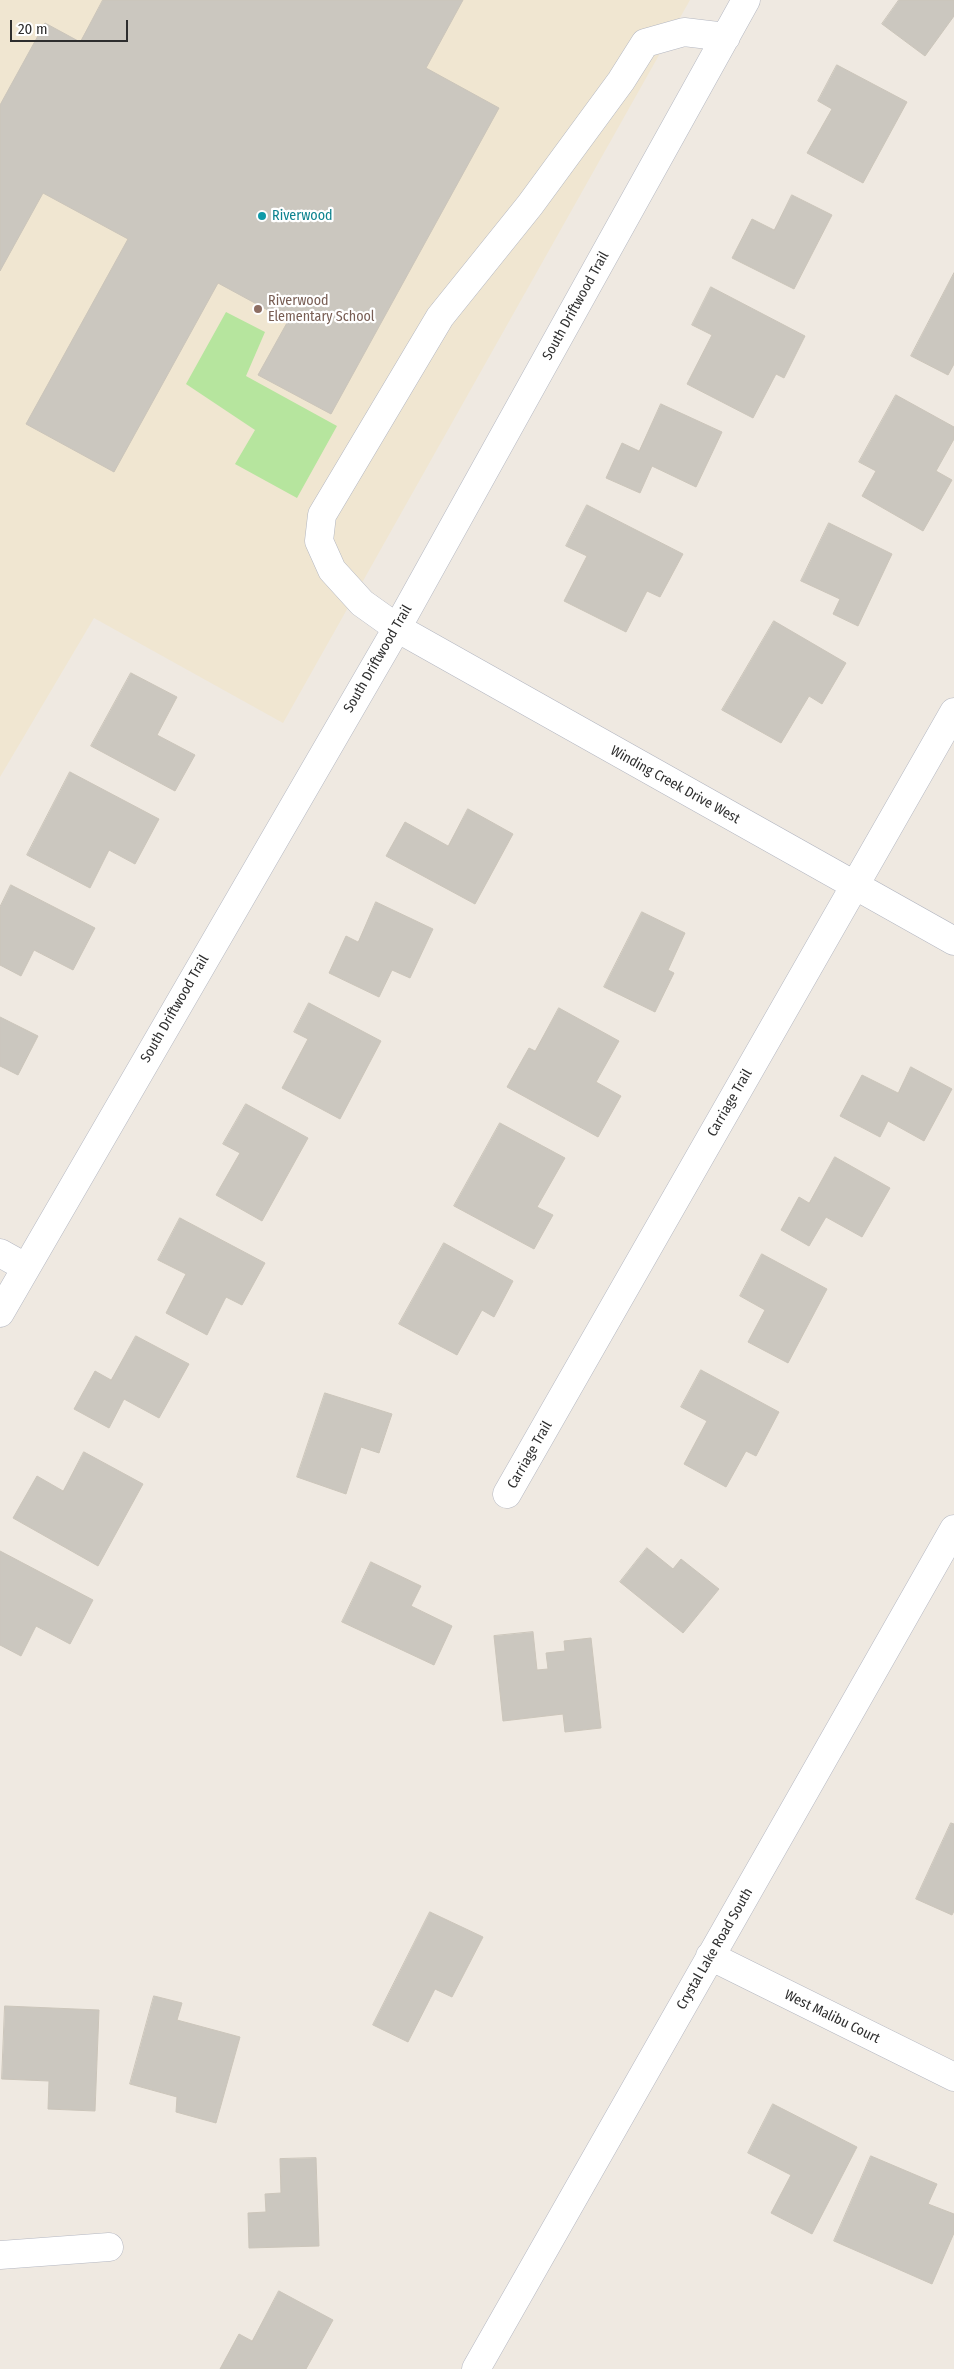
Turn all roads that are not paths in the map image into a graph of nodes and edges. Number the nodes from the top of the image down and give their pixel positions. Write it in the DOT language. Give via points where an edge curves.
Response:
graph roads {
  1 [pos="746,0"];
  2 [pos="726,37"];
  3 [pos="396,628"];
  4 [pos="954,712"];
  5 [pos="854,886"];
  6 [pos="954,941"];
  7 [pos="0,1253"];
  8 [pos="25,1267"];
  9 [pos="0,1313"];
  10 [pos="507,1494"];
  11 [pos="954,1529"];
  12 [pos="710,1956"];
  13 [pos="954,2077"];
  14 [pos="108,2247"];
  15 [pos="0,2255"];
  16 [pos="476,2369"];
  1 -- 2 [label="street, South Driftwood Trail"];
  2 -- 3 [label="street, South Driftwood Trail"];
  2 -- 3 [label="street, Winding Creek Drive West" via="684,32 645,43 530,205 440,317 326,507 319,541 332,570 362,603"];
  3 -- 5 [label="street, Winding Creek Drive West"];
  3 -- 8 [label="street, South Driftwood Trail"];
  4 -- 5 [label="street, Carriage Trail"];
  5 -- 6 [label="street, Winding Creek Drive West"];
  5 -- 10 [label="street, Carriage Trail"];
  7 -- 8 [label="street"];
  8 -- 9 [label="street, South Driftwood Trail"];
  11 -- 12 [label="street, Crystal Lake Road South"];
  12 -- 13 [label="street, West Malibu Court"];
  12 -- 16 [label="street, Crystal Lake Road South"];
  14 -- 15 [label="street"];
}
